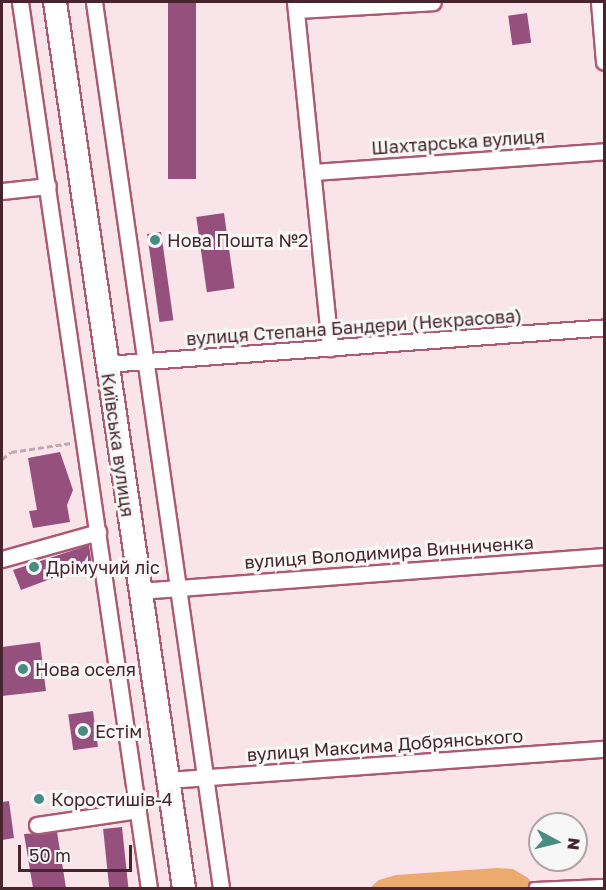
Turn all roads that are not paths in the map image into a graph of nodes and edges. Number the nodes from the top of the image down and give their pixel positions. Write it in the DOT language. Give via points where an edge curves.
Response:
graph roads {
  1 [pos="21,2"];
  2 [pos="56,2"];
  3 [pos="94,2"];
  4 [pos="433,2"];
  5 [pos="599,2"];
  6 [pos="296,6"];
  7 [pos="604,62"];
  8 [pos="604,151"];
  9 [pos="314,172"];
  10 [pos="48,186"];
  11 [pos="2,191"];
  12 [pos="604,327"];
  13 [pos="330,348"];
  14 [pos="145,363"];
  15 [pos="106,364"];
  16 [pos="98,532"];
  17 [pos="604,556"];
  18 [pos="2,559"];
  19 [pos="177,588"];
  20 [pos="140,591"];
  21 [pos="604,749"];
  22 [pos="205,777"];
  23 [pos="168,780"];
  24 [pos="138,810"];
  25 [pos="37,825"];
  26 [pos="604,884"];
  27 [pos="534,887"];
  28 [pos="149,888"];
  29 [pos="184,888"];
  30 [pos="221,888"];
  1 -- 10 [label="street"];
  2 -- 15 [label="main road, Київська вулиця"];
  3 -- 14 [label="street"];
  4 -- 6 [label="street"];
  5 -- 7 [label="street"];
  6 -- 9 [label="street"];
  8 -- 9 [label="street, Шахтарська вулиця"];
  9 -- 13 [label="street"];
  10 -- 11 [label="street"];
  10 -- 16 [label="street"];
  12 -- 13 [label="street, вулиця Степана Бандери (Некрасова)"];
  13 -- 14 [label="street, вулиця Степана Бандери (Некрасова)"];
  14 -- 15 [label="street, вулиця Степана Бандери (Некрасова)"];
  14 -- 19 [label="street"];
  15 -- 20 [label="main road, Київська вулиця"];
  16 -- 18 [label="street" via="65,538"];
  16 -- 24 [label="street"];
  17 -- 19 [label="street, вулиця Володимира Винниченка"];
  19 -- 20 [label="street, вулиця Володимира Винниченка"];
  19 -- 22 [label="street"];
  20 -- 23 [label="main road, Київська вулиця"];
  21 -- 22 [label="street, вулиця Максима Добрянського"];
  22 -- 23 [label="street, вулиця Максима Добрянського"];
  22 -- 30 [label="street"];
  23 -- 29 [label="main road, Київська вулиця"];
  24 -- 25 [label="street"];
  24 -- 28 [label="street"];
  26 -- 27 [label="lane"];
}
